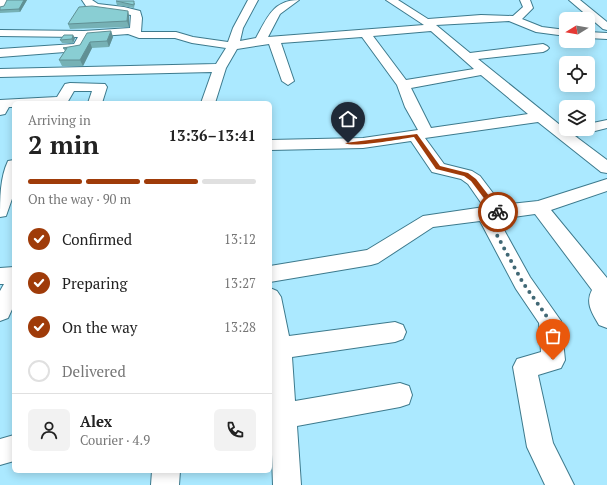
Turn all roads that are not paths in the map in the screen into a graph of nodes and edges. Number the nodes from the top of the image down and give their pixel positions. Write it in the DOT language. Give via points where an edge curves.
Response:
graph roads {
  1 [pos="86,0"];
  2 [pos="253,0"];
  3 [pos="294,0"];
  4 [pos="391,0"];
  5 [pos="525,0"];
  6 [pos="574,0"];
  7 [pos="516,19"];
  8 [pos="430,25"];
  9 [pos="607,27"];
  10 [pos="135,32"];
  11 [pos="0,33"];
  12 [pos="365,33"];
  13 [pos="559,33"];
  14 [pos="84,34"];
  15 [pos="595,35"];
  16 [pos="607,36"];
  17 [pos="274,40"];
  18 [pos="260,41"];
  19 [pos="233,46"];
  20 [pos="543,48"];
  21 [pos="0,53"];
  22 [pos="466,57"];
  23 [pos="220,68"];
  24 [pos="484,71"];
  25 [pos="0,73"];
  26 [pos="288,81"];
  27 [pos="403,85"];
  28 [pos="62,101"];
  29 [pos="96,101"];
  30 [pos="209,101"];
  31 [pos="12,103"];
  32 [pos="0,111"];
  33 [pos="540,117"];
  34 [pos="607,124"];
  35 [pos="595,127"];
  36 [pos="559,132"];
  37 [pos="421,134"];
  38 [pos="565,136"];
  39 [pos="272,145"];
  40 [pos="12,164"];
  41 [pos="0,165"];
  42 [pos="607,168"];
  43 [pos="12,171"];
  44 [pos="607,185"];
  45 [pos="539,207"];
  46 [pos="0,211"];
  47 [pos="492,214"];
  48 [pos="272,274"];
  49 [pos="12,275"];
  50 [pos="0,276"];
  51 [pos="12,289"];
  52 [pos="606,290"];
  53 [pos="272,307"];
  54 [pos="0,311"];
  55 [pos="607,318"];
  56 [pos="395,332"];
  57 [pos="280,348"];
  58 [pos="400,396"];
  59 [pos="284,416"];
  60 [pos="12,449"];
  61 [pos="0,452"];
  62 [pos="166,473"];
  63 [pos="165,485"];
  64 [pos="287,485"];
  65 [pos="560,485"];
  1 -- 10 [label="street" via="98,7 136,13 138,18"];
  2 -- 19 [label="street" via="238,28"];
  3 -- 18 [label="street" via="276,12"];
  4 -- 8 [label="street"];
  5 -- 7 [label="street" via="528,8"];
  6 -- 9 [label="street"];
  7 -- 8 [label="street" via="482,18"];
  7 -- 13 [label="street" via="540,30"];
  8 -- 12 [label="street"];
  8 -- 22 [label="street"];
  10 -- 14 [label="street"];
  10 -- 19 [label="street" via="139,35 176,36"];
  11 -- 14 [label="street"];
  12 -- 17 [label="street"];
  12 -- 27 [label="street"];
  14 -- 21 [label="street" via="78,47"];
  15 -- 16 [label="street"];
  17 -- 18 [label="street"];
  17 -- 26 [label="street"];
  18 -- 19 [label="street"];
  19 -- 23 [label="street"];
  20 -- 22 [label="street"];
  22 -- 24 [label="street"];
  23 -- 25 [label="street"];
  23 -- 30 [label="street"];
  24 -- 27 [label="street"];
  24 -- 33 [label="street"];
  27 -- 37 [label="street"];
  28 -- 29 [label="street" via="70,87 100,87"];
  31 -- 32 [label="street" via="5,103"];
  33 -- 36 [label="street"];
  33 -- 37 [label="street"];
  34 -- 35 [label="street"];
  37 -- 39 [label="street" via="363,143"];
  37 -- 47 [label="street" via="434,164 438,168 466,175 474,180"];
  38 -- 42 [label="street"];
  40 -- 41 [label="street"];
  43 -- 46 [label="street"];
  44 -- 45 [label="street"];
  45 -- 47 [label="street"];
  45 -- 52 [label="street"];
  47 -- 48 [label="street" via="429,221 371,257"];
  47 -- 65 [label="street" via="523,283 550,321 553,360 525,367 540,447"];
  49 -- 50 [label="street"];
  51 -- 54 [label="street"];
  52 -- 55 [label="street" via="599,298 600,307"];
  53 -- 57 [label="street"];
  56 -- 57 [label="street"];
  57 -- 59 [label="street"];
  58 -- 59 [label="street"];
  59 -- 64 [label="street"];
  60 -- 61 [label="street"];
  62 -- 63 [label="street"];
}
